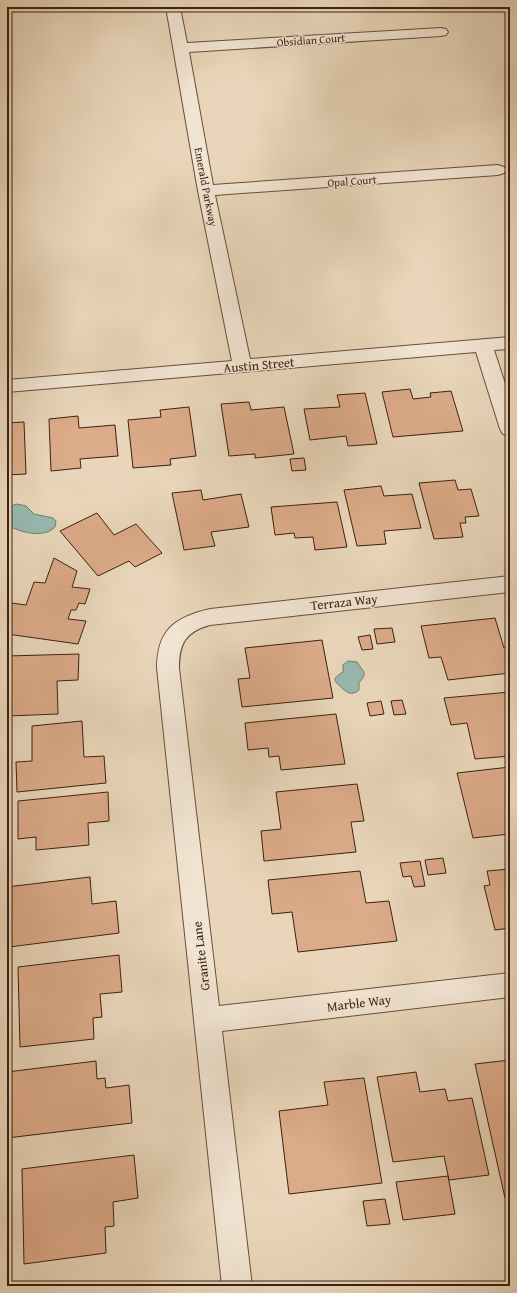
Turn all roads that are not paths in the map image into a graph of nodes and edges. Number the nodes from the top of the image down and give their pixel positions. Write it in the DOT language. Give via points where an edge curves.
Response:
graph roads {
  1 [pos="174,7"];
  2 [pos="441,32"];
  3 [pos="181,48"];
  4 [pos="498,170"];
  5 [pos="206,191"];
  6 [pos="510,343"];
  7 [pos="483,345"];
  8 [pos="242,366"];
  9 [pos="7,386"];
  10 [pos="510,429"];
  11 [pos="510,584"];
  12 [pos="180,629"];
  13 [pos="510,985"];
  14 [pos="208,1020"];
  15 [pos="237,1286"];
  1 -- 3 [label="street, Emerald Parkway"];
  2 -- 3 [label="street, Obsidian Court"];
  3 -- 5 [label="street, Emerald Parkway"];
  4 -- 5 [label="street, Opal Court"];
  5 -- 8 [label="street, Emerald Parkway"];
  6 -- 7 [label="street, Austin Street"];
  7 -- 8 [label="street, Austin Street"];
  7 -- 10 [label="street"];
  8 -- 9 [label="street, Austin Street"];
  11 -- 12 [label="street, Terraza Way" via="210,617 194,621"];
  12 -- 14 [label="street, Granite Lane" via="170,645 167,656"];
  13 -- 14 [label="street, Marble Way"];
  14 -- 15 [label="street, Granite Lane"];
}
